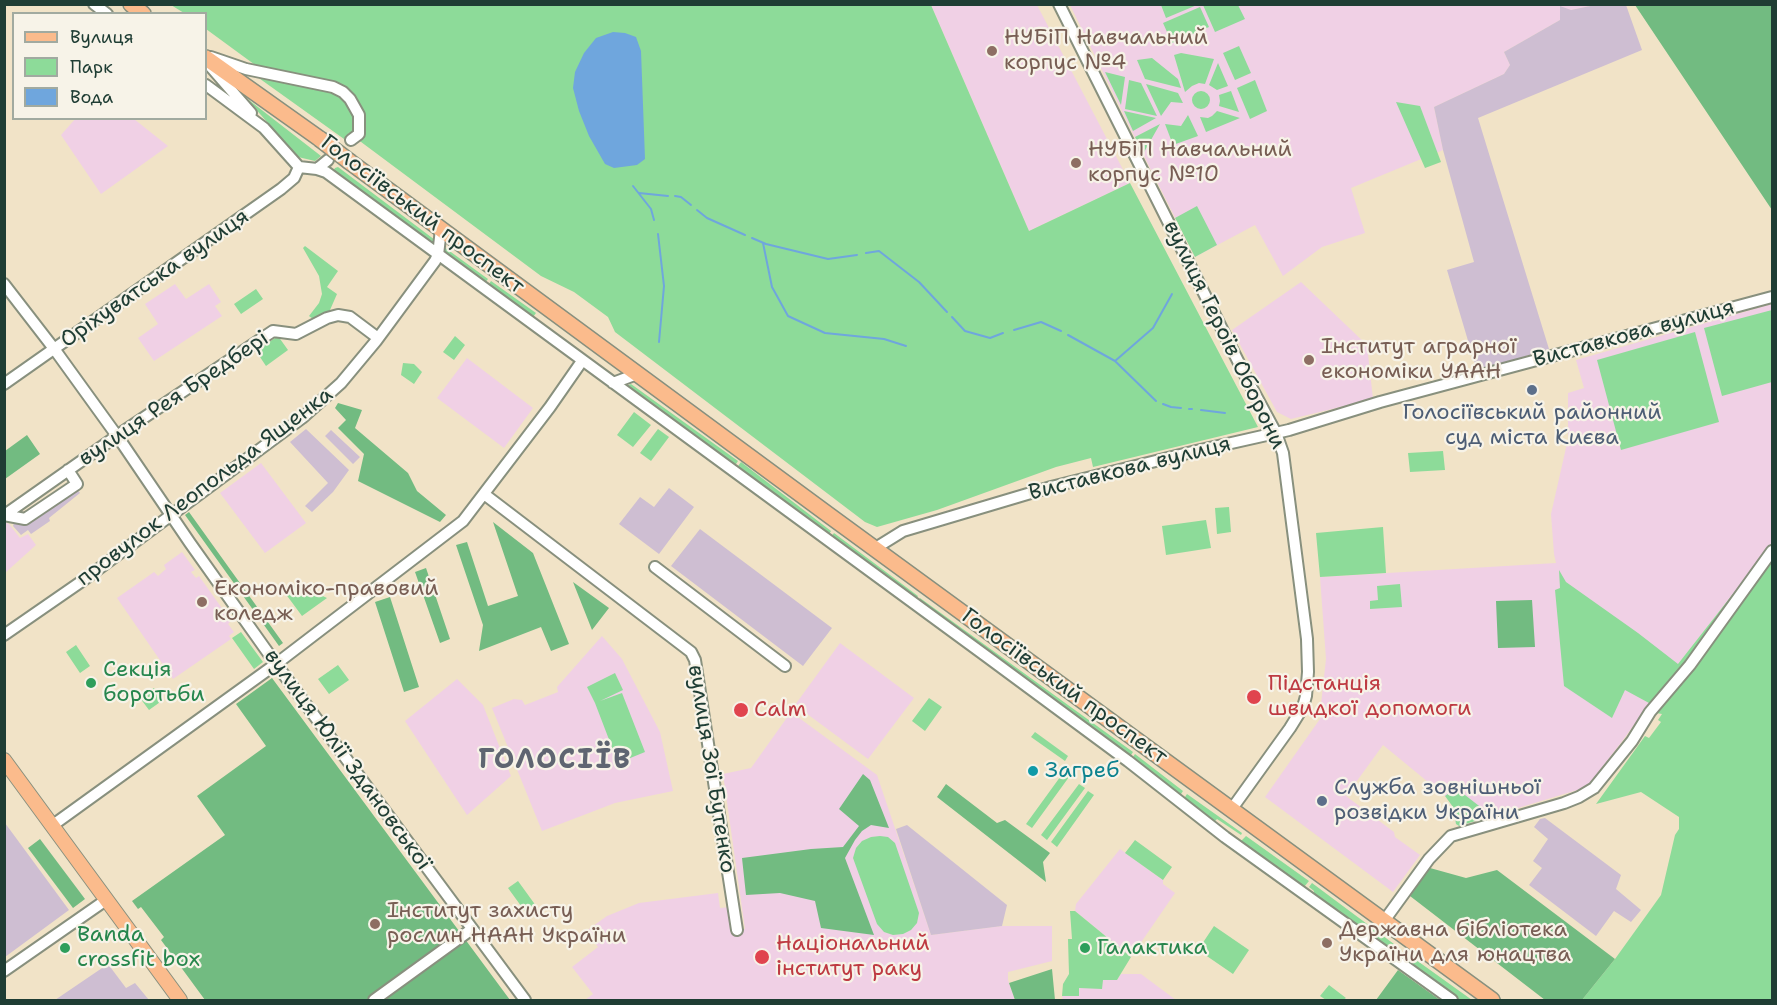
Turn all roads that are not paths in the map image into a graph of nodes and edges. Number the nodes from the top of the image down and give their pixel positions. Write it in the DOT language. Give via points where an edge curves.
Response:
graph roads {
  1 [pos="1059,4"];
  2 [pos="207,58"];
  3 [pos="207,59"];
  4 [pos="207,59"];
  5 [pos="207,86"];
  6 [pos="264,128"];
  7 [pos="355,137"];
  8 [pos="328,160"];
  9 [pos="299,167"];
  10 [pos="317,169"];
  11 [pos="441,229"];
  12 [pos="438,255"];
  13 [pos="4,284"];
  14 [pos="1773,297"];
  15 [pos="378,338"];
  16 [pos="55,350"];
  17 [pos="582,361"];
  18 [pos="636,374"];
  19 [pos="614,383"];
  20 [pos="4,384"];
  21 [pos="1276,433"];
  22 [pos="117,436"];
  23 [pos="68,470"];
  24 [pos="484,494"];
  25 [pos="5,514"];
  26 [pos="171,516"];
  27 [pos="874,549"];
  28 [pos="1773,551"];
  29 [pos="655,567"];
  30 [pos="4,635"];
  31 [pos="276,664"];
  32 [pos="785,666"];
  33 [pos="4,760"];
  34 [pos="1231,810"];
  35 [pos="53,825"];
  36 [pos="106,900"];
  37 [pos="1384,921"];
  38 [pos="472,929"];
  39 [pos="737,930"];
  40 [pos="4,971"];
  41 [pos="180,1000"];
  42 [pos="374,1000"];
  43 [pos="525,1000"];
  44 [pos="1452,1000"];
  45 [pos="1492,1000"];
  1 -- 21 [label="street, вулиця Героїв Оборони"];
  2 -- 7 [label="street" via="343,92 359,115"];
  3 -- 6 [label="street"];
  4 -- 11 [label="highway, Голосіївський проспект, bridge"];
  5 -- 6 [label="street, Голосіївський проспект"];
  6 -- 9 [label="street, Голосіївський проспект"];
  8 -- 10 [label="street"];
  9 -- 10 [label="street, Голосіївський проспект"];
  9 -- 16 [label="street, Оріхуватська вулиця" via="294,178 281,189"];
  10 -- 12 [label="street, Голосіївський проспект"];
  11 -- 12 [label="street, провулок Леопольда Ященка"];
  11 -- 18 [label="highway, Голосіївський проспект"];
  12 -- 15 [label="street, провулок Леопольда Ященка"];
  12 -- 17 [label="street, Голосіївський проспект"];
  13 -- 16 [label="street, вулиця Юлії Здановської"];
  14 -- 21 [label="street, Виставкова вулиця"];
  15 -- 22 [label="street, вулиця Рея Бредбері" via="350,317 338,315 296,334 273,331"];
  15 -- 26 [label="street, провулок Леопольда Ященка" via="342,383 302,418"];
  16 -- 20 [label="street, Оріхуватська вулиця"];
  16 -- 22 [label="street, вулиця Юлії Здановської"];
  17 -- 19 [label="street, Голосіївський проспект"];
  17 -- 24 [label="street"];
  18 -- 19 [label="street"];
  18 -- 27 [label="highway, Голосіївський проспект"];
  19 -- 44 [label="street, Голосіївський проспект" via="1119,754 1228,839"];
  21 -- 27 [label="street, Виставкова вулиця" via="1041,490 903,531"];
  21 -- 34 [label="street, вулиця Героїв Оборони" via="1283,453 1307,639 1306,696 1290,728"];
  22 -- 23 [label="street, вулиця Рея Бредбері"];
  22 -- 26 [label="street, вулиця Юлії Здановської"];
  23 -- 25 [label="street, вулиця Рея Бредбері"];
  23 -- 25 [label="street, вулиця Рея Бредбері" via="77,484 25,519"];
  24 -- 31 [label="street" via="463,521"];
  24 -- 39 [label="street, вулиця Зої Бутенко" via="691,652"];
  26 -- 30 [label="street, провулок Леопольда Ященка"];
  26 -- 31 [label="street, вулиця Юлії Здановської"];
  27 -- 34 [label="highway, Голосіївський проспект"];
  28 -- 37 [label="street" via="1594,788 1564,803 1451,836 1429,859"];
  29 -- 32 [label="street"];
  31 -- 35 [label="street"];
  31 -- 38 [label="street, вулиця Юлії Здановської"];
  33 -- 35 [label="main road"];
  34 -- 37 [label="highway, Голосіївський проспект"];
  35 -- 36 [label="main road"];
  36 -- 40 [label="street"];
  36 -- 41 [label="main road"];
  37 -- 45 [label="highway, Голосіївський проспект"];
  38 -- 42 [label="street"];
  38 -- 43 [label="street, вулиця Юлії Здановської"];
}
